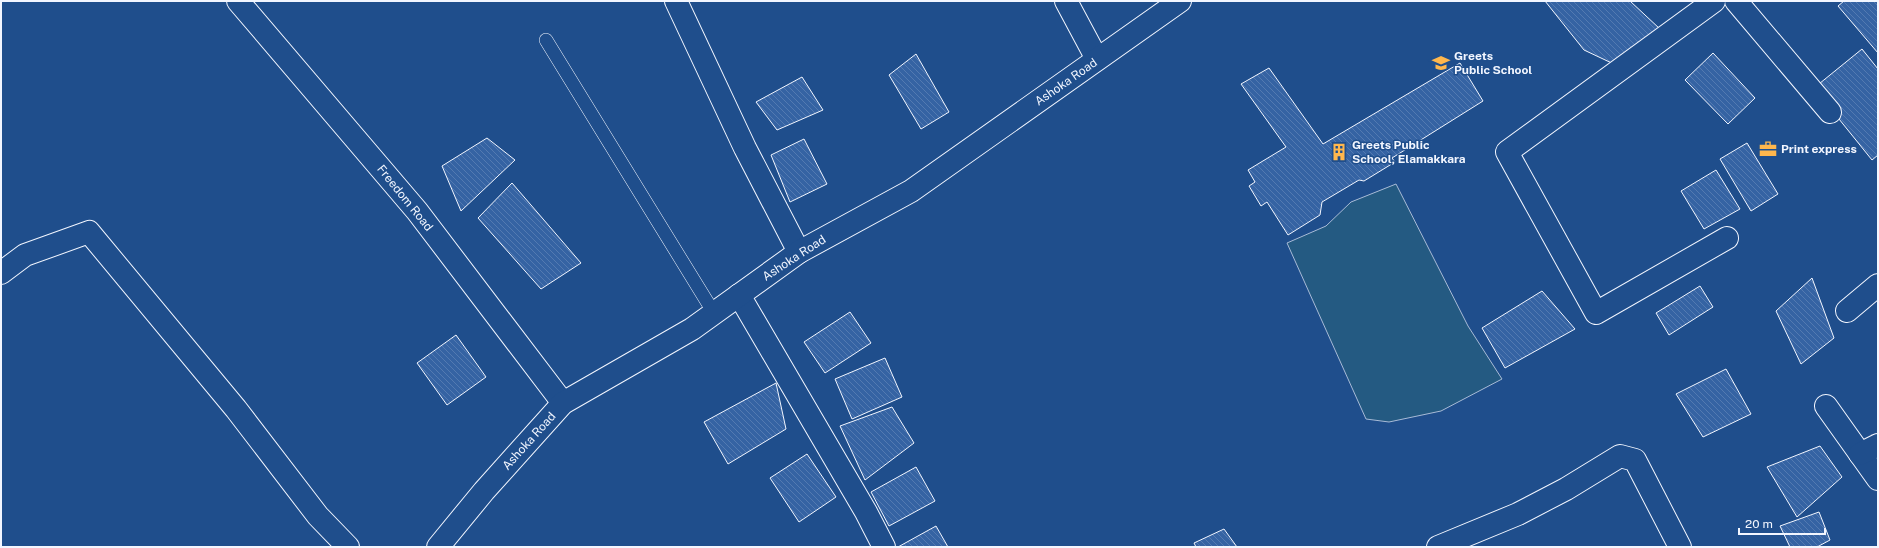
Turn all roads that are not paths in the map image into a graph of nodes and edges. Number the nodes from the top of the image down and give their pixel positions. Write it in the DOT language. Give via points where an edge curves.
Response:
graph roads {
  1 [pos="238,1"];
  2 [pos="676,1"];
  3 [pos="1066,1"];
  4 [pos="1180,1"];
  5 [pos="1714,1"];
  6 [pos="1736,1"];
  7 [pos="546,40"];
  8 [pos="1097,60"];
  9 [pos="1830,112"];
  10 [pos="1727,238"];
  11 [pos="799,252"];
  12 [pos="1,273"];
  13 [pos="1878,285"];
  14 [pos="739,295"];
  15 [pos="1847,311"];
  16 [pos="714,313"];
  17 [pos="563,403"];
  18 [pos="1826,406"];
  19 [pos="1869,449"];
  20 [pos="1878,479"];
  21 [pos="348,547"];
  22 [pos="438,547"];
  23 [pos="884,547"];
  24 [pos="1438,547"];
  25 [pos="1680,547"];
  1 -- 17 [label="street, Freedom Road" via="418,211"];
  2 -- 11 [label="street" via="745,148"];
  3 -- 8 [label="street"];
  4 -- 8 [label="street, Ashoka Road"];
  5 -- 10 [label="street" via="1507,152 1596,313"];
  6 -- 9 [label="street"];
  7 -- 16 [label="lane"];
  8 -- 11 [label="street, Ashoka Road" via="911,190"];
  11 -- 14 [label="street, Ashoka Road"];
  12 -- 21 [label="street" via="25,255 89,232 231,403 318,516"];
  13 -- 15 [label="street"];
  14 -- 16 [label="street, Ashoka Road"];
  14 -- 23 [label="street"];
  16 -- 17 [label="street, Ashoka Road" via="692,329"];
  17 -- 22 [label="street, Ashoka Road"];
  18 -- 19 [label="street"];
  19 -- 20 [label="street"];
  24 -- 25 [label="street" via="1518,514 1620,456 1636,460"];
}
